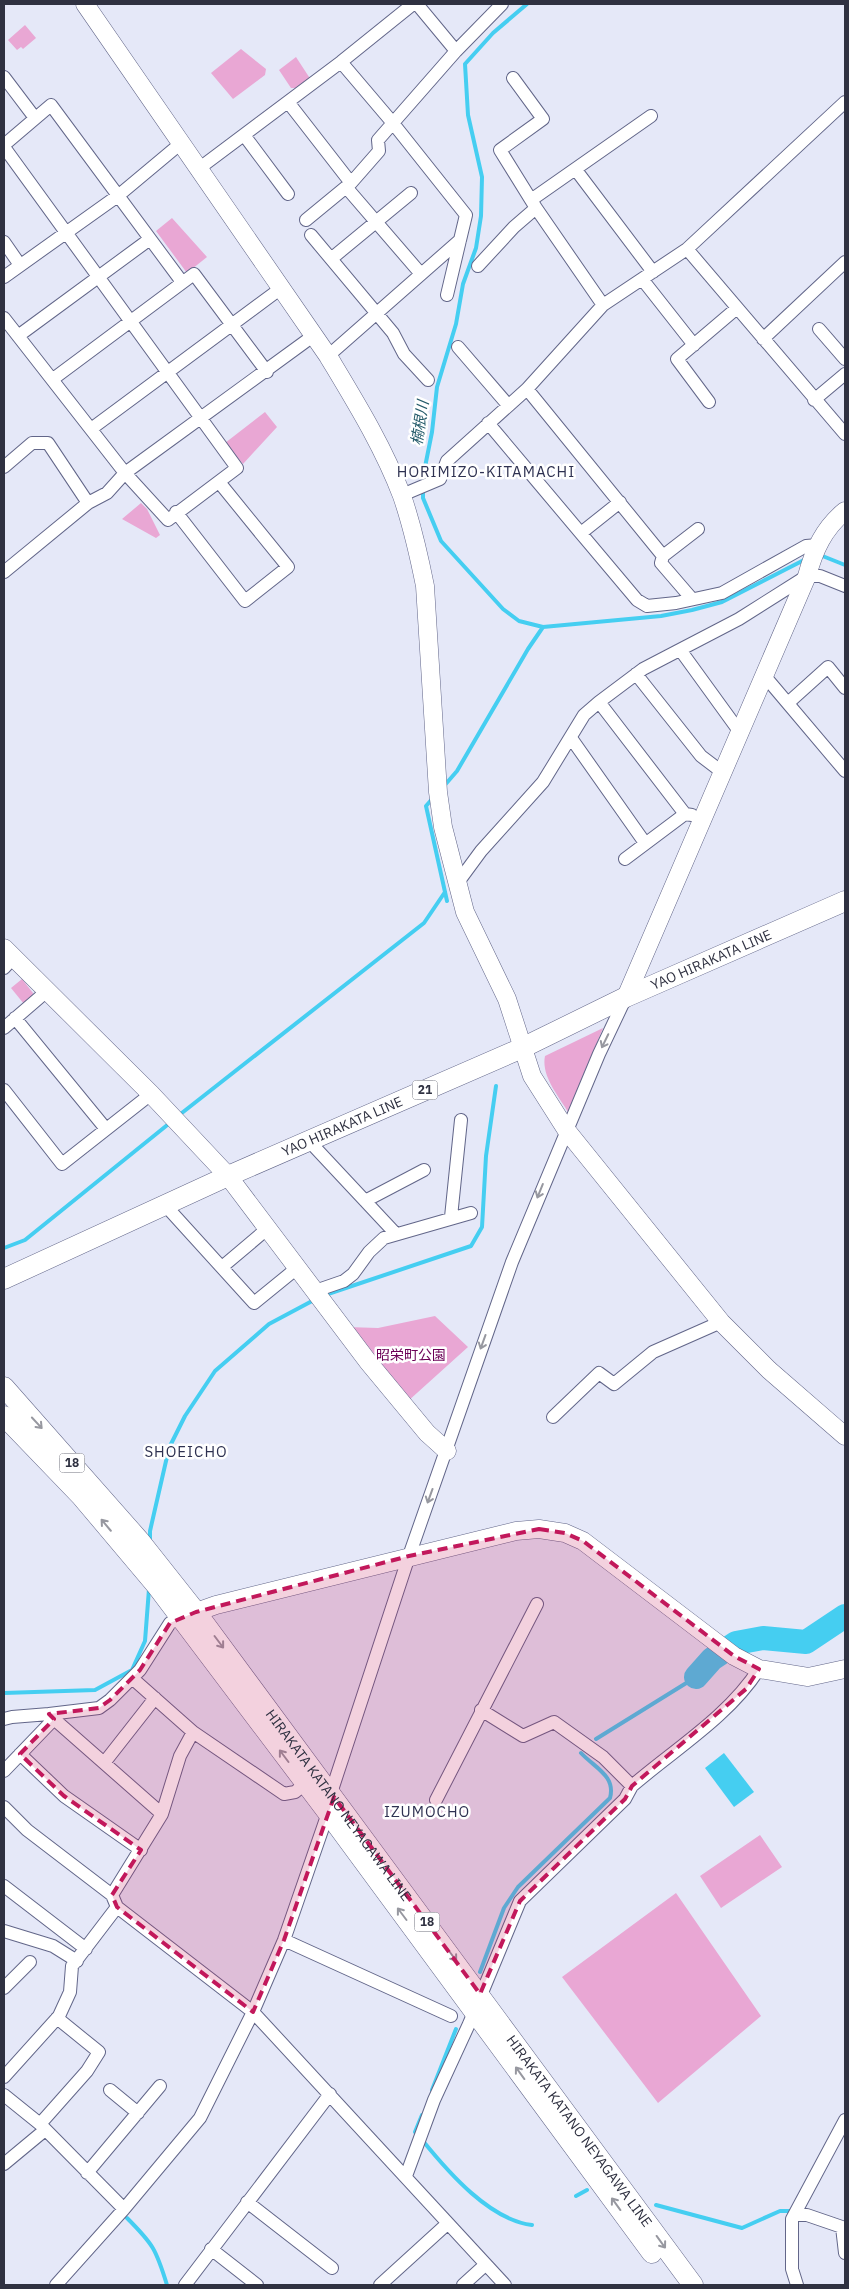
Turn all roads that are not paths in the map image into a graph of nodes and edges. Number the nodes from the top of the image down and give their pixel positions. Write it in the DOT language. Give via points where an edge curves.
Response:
graph roads {
  1 [pos="85,4"];
  2 [pos="415,4"];
  3 [pos="499,4"];
  4 [pos="456,50"];
  5 [pos="341,62"];
  6 [pos="4,77"];
  7 [pos="513,78"];
  8 [pos="288,102"];
  9 [pos="845,102"];
  10 [pos="651,116"];
  11 [pos="35,118"];
  12 [pos="392,122"];
  13 [pos="244,135"];
  14 [pos="180,144"];
  15 [pos="4,146"];
  16 [pos="198,170"];
  17 [pos="576,170"];
  18 [pos="348,185"];
  19 [pos="288,194"];
  20 [pos="411,194"];
  21 [pos="118,195"];
  22 [pos="533,204"];
  23 [pos="306,220"];
  24 [pos="376,222"];
  25 [pos="66,232"];
  26 [pos="311,235"];
  27 [pos="150,239"];
  28 [pos="460,240"];
  29 [pos="4,242"];
  30 [pos="687,249"];
  31 [pos="332,259"];
  32 [pos="845,262"];
  33 [pos="20,265"];
  34 [pos="478,266"];
  35 [pos="653,272"];
  36 [pos="421,274"];
  37 [pos="99,276"];
  38 [pos="4,277"];
  39 [pos="642,279"];
  40 [pos="182,282"];
  41 [pos="280,289"];
  42 [pos="447,295"];
  43 [pos="603,305"];
  44 [pos="737,308"];
  45 [pos="377,313"];
  46 [pos="4,318"];
  47 [pos="131,321"];
  48 [pos="231,324"];
  49 [pos="819,329"];
  50 [pos="18,336"];
  51 [pos="313,336"];
  52 [pos="764,339"];
  53 [pos="694,345"];
  54 [pos="458,347"];
  55 [pos="328,356"];
  56 [pos="845,359"];
  57 [pos="167,371"];
  58 [pos="267,372"];
  59 [pos="845,374"];
  60 [pos="53,379"];
  61 [pos="428,380"];
  62 [pos="526,389"];
  63 [pos="814,400"];
  64 [pos="709,402"];
  65 [pos="508,405"];
  66 [pos="202,418"];
  67 [pos="488,423"];
  68 [pos="91,429"];
  69 [pos="845,434"];
  70 [pos="4,467"];
  71 [pos="125,473"];
  72 [pos="219,482"];
  73 [pos="408,492"];
  74 [pos="620,502"];
  75 [pos="88,503"];
  76 [pos="845,511"];
  77 [pos="176,512"];
  78 [pos="698,529"];
  79 [pos="581,533"];
  80 [pos="663,556"];
  81 [pos="812,559"];
  82 [pos="4,572"];
  83 [pos="845,586"];
  84 [pos="692,599"];
  85 [pos="681,651"];
  86 [pos="636,674"];
  87 [pos="764,674"];
  88 [pos="845,688"];
  89 [pos="599,702"];
  90 [pos="788,703"];
  91 [pos="739,731"];
  92 [pos="571,738"];
  93 [pos="845,771"];
  94 [pos="722,772"];
  95 [pos="685,814"];
  96 [pos="702,817"];
  97 [pos="645,843"];
  98 [pos="625,859"];
  99 [pos="456,885"];
  100 [pos="845,901"];
  101 [pos="7,958"];
  102 [pos="47,991"];
  103 [pos="626,997"];
  104 [pos="15,1018"];
  105 [pos="4,1028"];
  106 [pos="522,1048"];
  107 [pos="4,1090"];
  108 [pos="151,1094"];
  109 [pos="461,1120"];
  110 [pos="106,1129"];
  111 [pos="567,1130"];
  112 [pos="309,1141"];
  113 [pos="424,1170"];
  114 [pos="228,1176"];
  115 [pos="365,1201"];
  116 [pos="165,1205"];
  117 [pos="471,1212"];
  118 [pos="451,1216"];
  119 [pos="267,1229"];
  120 [pos="396,1234"];
  121 [pos="222,1268"];
  122 [pos="296,1268"];
  123 [pos="4,1279"];
  124 [pos="318,1296"];
  125 [pos="721,1322"];
  126 [pos="4,1387"];
  127 [pos="4,1416"];
  128 [pos="554,1417"];
  129 [pos="845,1436"];
  130 [pos="447,1451"];
  131 [pos="409,1556"];
  132 [pos="537,1604"];
  133 [pos="188,1615"];
  134 [pos="759,1669"];
  135 [pos="845,1669"];
  136 [pos="132,1678"];
  137 [pos="155,1698"];
  138 [pos="481,1710"];
  139 [pos="52,1717"];
  140 [pos="4,1719"];
  141 [pos="193,1732"];
  142 [pos="20,1754"];
  143 [pos="104,1763"];
  144 [pos="4,1771"];
  145 [pos="305,1784"];
  146 [pos="632,1786"];
  147 [pos="436,1800"];
  148 [pos="330,1803"];
  149 [pos="4,1807"];
  150 [pos="162,1814"];
  151 [pos="141,1850"];
  152 [pos="4,1886"];
  153 [pos="112,1895"];
  154 [pos="117,1907"];
  155 [pos="4,1932"];
  156 [pos="284,1940"];
  157 [pos="86,1949"];
  158 [pos="77,1961"];
  159 [pos="30,1962"];
  160 [pos="4,1988"];
  161 [pos="477,2002"];
  162 [pos="253,2012"];
  163 [pos="451,2016"];
  164 [pos="57,2018"];
  165 [pos="4,2077"];
  166 [pos="160,2086"];
  167 [pos="110,2090"];
  168 [pos="330,2094"];
  169 [pos="4,2095"];
  170 [pos="138,2113"];
  171 [pos="845,2121"];
  172 [pos="43,2127"];
  173 [pos="4,2164"];
  174 [pos="88,2173"];
  175 [pos="406,2176"];
  176 [pos="246,2202"];
  177 [pos="124,2210"];
  178 [pos="796,2212"];
  179 [pos="447,2224"];
  180 [pos="211,2250"];
  181 [pos="845,2253"];
  182 [pos="485,2265"];
  183 [pos="332,2268"];
  184 [pos="56,2285"];
  185 [pos="185,2285"];
  186 [pos="257,2285"];
  187 [pos="380,2285"];
  188 [pos="463,2285"];
  189 [pos="506,2285"];
  190 [pos="676,2285"];
  191 [pos="693,2285"];
  192 [pos="797,2285"];
  1 -- 14 [label="street"];
  2 -- 4 [label="street"];
  2 -- 5 [label="street"];
  3 -- 4 [label="street"];
  4 -- 12 [label="street"];
  5 -- 8 [label="street"];
  5 -- 12 [label="street"];
  6 -- 11 [label="street"];
  7 -- 22 [label="street" via="543,119 500,150"];
  8 -- 13 [label="street"];
  8 -- 18 [label="street"];
  9 -- 30 [label="street"];
  10 -- 17 [label="street"];
  11 -- 15 [label="street"];
  11 -- 21 [label="street" via="51,104"];
  12 -- 18 [label="street" via="378,140 379,151"];
  12 -- 28 [label="street" via="466,215"];
  13 -- 16 [label="street"];
  13 -- 19 [label="street"];
  14 -- 16 [label="street"];
  14 -- 21 [label="street"];
  15 -- 25 [label="street"];
  16 -- 41 [label="street"];
  17 -- 22 [label="street"];
  17 -- 35 [label="street"];
  18 -- 23 [label="street"];
  18 -- 24 [label="street"];
  20 -- 24 [label="street"];
  21 -- 25 [label="street"];
  21 -- 27 [label="street"];
  22 -- 34 [label="street"];
  22 -- 43 [label="street"];
  24 -- 31 [label="street"];
  24 -- 36 [label="street"];
  25 -- 33 [label="street"];
  25 -- 37 [label="street"];
  26 -- 31 [label="street"];
  27 -- 37 [label="street"];
  27 -- 40 [label="street"];
  28 -- 36 [label="street"];
  28 -- 42 [label="street"];
  29 -- 33 [label="street"];
  30 -- 35 [label="street"];
  30 -- 44 [label="street"];
  31 -- 45 [label="street"];
  32 -- 52 [label="street"];
  33 -- 38 [label="street"];
  35 -- 39 [label="street"];
  36 -- 45 [label="street"];
  37 -- 47 [label="street"];
  37 -- 50 [label="street"];
  39 -- 43 [label="street"];
  39 -- 53 [label="street"];
  40 -- 47 [label="street"];
  40 -- 48 [label="street" via="194,274"];
  41 -- 48 [label="street"];
  41 -- 51 [label="street"];
  43 -- 62 [label="street"];
  44 -- 52 [label="street"];
  44 -- 53 [label="street"];
  45 -- 55 [label="street"];
  45 -- 61 [label="street" via="404,354"];
  46 -- 50 [label="street"];
  47 -- 57 [label="street"];
  47 -- 60 [label="street"];
  48 -- 57 [label="street"];
  48 -- 58 [label="street"];
  49 -- 56 [label="street"];
  50 -- 60 [label="street"];
  51 -- 55 [label="street"];
  51 -- 58 [label="street"];
  52 -- 63 [label="street"];
  53 -- 64 [label="street" via="677,359"];
  54 -- 65 [label="street"];
  55 -- 73 [label="street"];
  57 -- 66 [label="street"];
  57 -- 68 [label="street"];
  58 -- 66 [label="street"];
  59 -- 63 [label="street"];
  60 -- 68 [label="street"];
  62 -- 65 [label="street"];
  62 -- 74 [label="street"];
  63 -- 69 [label="street"];
  65 -- 67 [label="street"];
  66 -- 71 [label="street"];
  66 -- 72 [label="street" via="237,468"];
  67 -- 73 [label="street" via="447,461 440,479"];
  67 -- 79 [label="street"];
  68 -- 71 [label="street"];
  70 -- 75 [label="street" via="32,443 48,443"];
  71 -- 75 [label="street" via="107,493"];
  71 -- 77 [label="street" via="168,520"];
  72 -- 77 [label="street"];
  72 -- 77 [label="street" via="288,567 245,601"];
  73 -- 99 [label="street" via="425,586 438,798"];
  74 -- 79 [label="street"];
  74 -- 80 [label="street"];
  75 -- 82 [label="street"];
  76 -- 81 [label="street" via="822,536"];
  78 -- 80 [label="street"];
  79 -- 84 [label="street" via="637,600 647,606"];
  80 -- 84 [label="street" via="661,563"];
  81 -- 83 [label="street" via="820,576"];
  81 -- 84 [label="street" via="806,546 722,593"];
  81 -- 85 [label="street" via="739,619"];
  81 -- 87 [label="street"];
  85 -- 86 [label="street"];
  85 -- 91 [label="street"];
  86 -- 89 [label="street"];
  86 -- 94 [label="street" via="701,756"];
  87 -- 90 [label="street"];
  87 -- 91 [label="street"];
  88 -- 90 [label="street" via="828,667"];
  89 -- 92 [label="street" via="584,715"];
  89 -- 95 [label="street"];
  90 -- 93 [label="street"];
  91 -- 94 [label="street"];
  92 -- 97 [label="street"];
  92 -- 99 [label="street" via="543,782 481,851"];
  94 -- 96 [label="street"];
  95 -- 96 [label="street"];
  95 -- 97 [label="street"];
  96 -- 103 [label="street"];
  97 -- 98 [label="street"];
  99 -- 106 [label="street" via="465,912 507,999"];
  100 -- 103 [label="main road, YAO HIRAKATA LINE / 21"];
  101 -- 102 [label="street"];
  102 -- 104 [label="street"];
  102 -- 108 [label="street"];
  103 -- 106 [label="main road, YAO HIRAKATA LINE / 21"];
  103 -- 111 [label="street, one-way"];
  104 -- 105 [label="street"];
  104 -- 110 [label="street"];
  106 -- 111 [label="street" via="532,1076"];
  106 -- 112 [label="main road, YAO HIRAKATA LINE / 21"];
  107 -- 110 [label="street" via="62,1164"];
  108 -- 110 [label="street"];
  108 -- 114 [label="street"];
  109 -- 118 [label="street"];
  111 -- 125 [label="street"];
  111 -- 130 [label="street, one-way" via="512,1262 470,1376"];
  112 -- 114 [label="main road, YAO HIRAKATA LINE / 21"];
  112 -- 115 [label="street"];
  113 -- 115 [label="street"];
  114 -- 116 [label="main road, YAO HIRAKATA LINE / 21"];
  114 -- 119 [label="street"];
  115 -- 120 [label="street"];
  116 -- 121 [label="street"];
  116 -- 123 [label="main road, YAO HIRAKATA LINE / 21"];
  117 -- 118 [label="street"];
  118 -- 120 [label="street"];
  119 -- 121 [label="street"];
  119 -- 122 [label="street"];
  120 -- 124 [label="street" via="384,1238 353,1274"];
  121 -- 122 [label="street" via="254,1303"];
  122 -- 124 [label="street"];
  124 -- 130 [label="street" via="427,1433"];
  125 -- 128 [label="street" via="653,1352 614,1384 599,1373"];
  125 -- 129 [label="street" via="769,1370"];
  126 -- 133 [label="main road, HIRAKATA KATANO NEYAGAWA LINE / 18, one-way" via="157,1562"];
  133 -- 127 [label="main road, HIRAKATA KATANO NEYAGAWA LINE / 18, one-way" via="156,1585 81,1496"];
  130 -- 131 [label="street, one-way"];
  131 -- 133 [label="street"];
  131 -- 134 [label="street" via="516,1531 539,1528 565,1533 583,1542 733,1655"];
  131 -- 148 [label="street"];
  132 -- 138 [label="street"];
  133 -- 136 [label="street" via="170,1623"];
  145 -- 133 [label="main road, HIRAKATA KATANO NEYAGAWA LINE / 18, one-way"];
  133 -- 148 [label="main road, HIRAKATA KATANO NEYAGAWA LINE / 18, one-way"];
  134 -- 135 [label="street" via="808,1677"];
  134 -- 146 [label="street" via="746,1689 715,1718"];
  136 -- 137 [label="street"];
  136 -- 139 [label="street" via="99,1708"];
  137 -- 141 [label="street"];
  137 -- 143 [label="street"];
  138 -- 146 [label="street" via="523,1736 554,1722 603,1757"];
  138 -- 147 [label="street"];
  139 -- 140 [label="street" via="12,1716"];
  139 -- 142 [label="street"];
  139 -- 143 [label="street"];
  141 -- 145 [label="street" via="284,1794 295,1792"];
  141 -- 150 [label="street" via="180,1756"];
  142 -- 144 [label="street"];
  142 -- 151 [label="street" via="64,1796"];
  143 -- 150 [label="street"];
  145 -- 148 [label="main road, HIRAKATA KATANO NEYAGAWA LINE / 18"];
  146 -- 161 [label="street" via="625,1799 520,1901"];
  148 -- 156 [label="street"];
  148 -- 161 [label="main road, HIRAKATA KATANO NEYAGAWA LINE / 18"];
  149 -- 153 [label="street" via="27,1830"];
  150 -- 151 [label="street"];
  151 -- 153 [label="street"];
  152 -- 157 [label="street"];
  153 -- 154 [label="street"];
  154 -- 157 [label="street"];
  154 -- 162 [label="street"];
  155 -- 158 [label="street" via="53,1946"];
  156 -- 162 [label="street"];
  156 -- 163 [label="street"];
  157 -- 158 [label="street"];
  158 -- 164 [label="street" via="72,1966 70,1992"];
  159 -- 160 [label="street"];
  161 -- 175 [label="street" via="434,2100"];
  190 -- 161 [label="main road, HIRAKATA KATANO NEYAGAWA LINE / 18, one-way"];
  161 -- 191 [label="main road, HIRAKATA KATANO NEYAGAWA LINE / 18, one-way"];
  162 -- 168 [label="street"];
  162 -- 177 [label="street" via="200,2118"];
  164 -- 165 [label="street"];
  164 -- 172 [label="street" via="100,2052"];
  166 -- 170 [label="street"];
  167 -- 170 [label="street"];
  168 -- 175 [label="street"];
  168 -- 176 [label="street"];
  169 -- 172 [label="street"];
  170 -- 174 [label="street"];
  171 -- 178 [label="street"];
  172 -- 173 [label="street"];
  172 -- 174 [label="street"];
  174 -- 177 [label="street"];
  175 -- 179 [label="street"];
  176 -- 180 [label="street"];
  176 -- 183 [label="street"];
  177 -- 184 [label="street"];
  178 -- 181 [label="street" via="842,2227"];
  178 -- 192 [label="street" via="791,2243 792,2269"];
  179 -- 182 [label="street"];
  179 -- 187 [label="street"];
  180 -- 185 [label="street"];
  180 -- 186 [label="street"];
  182 -- 188 [label="street"];
  182 -- 189 [label="street"];
}
